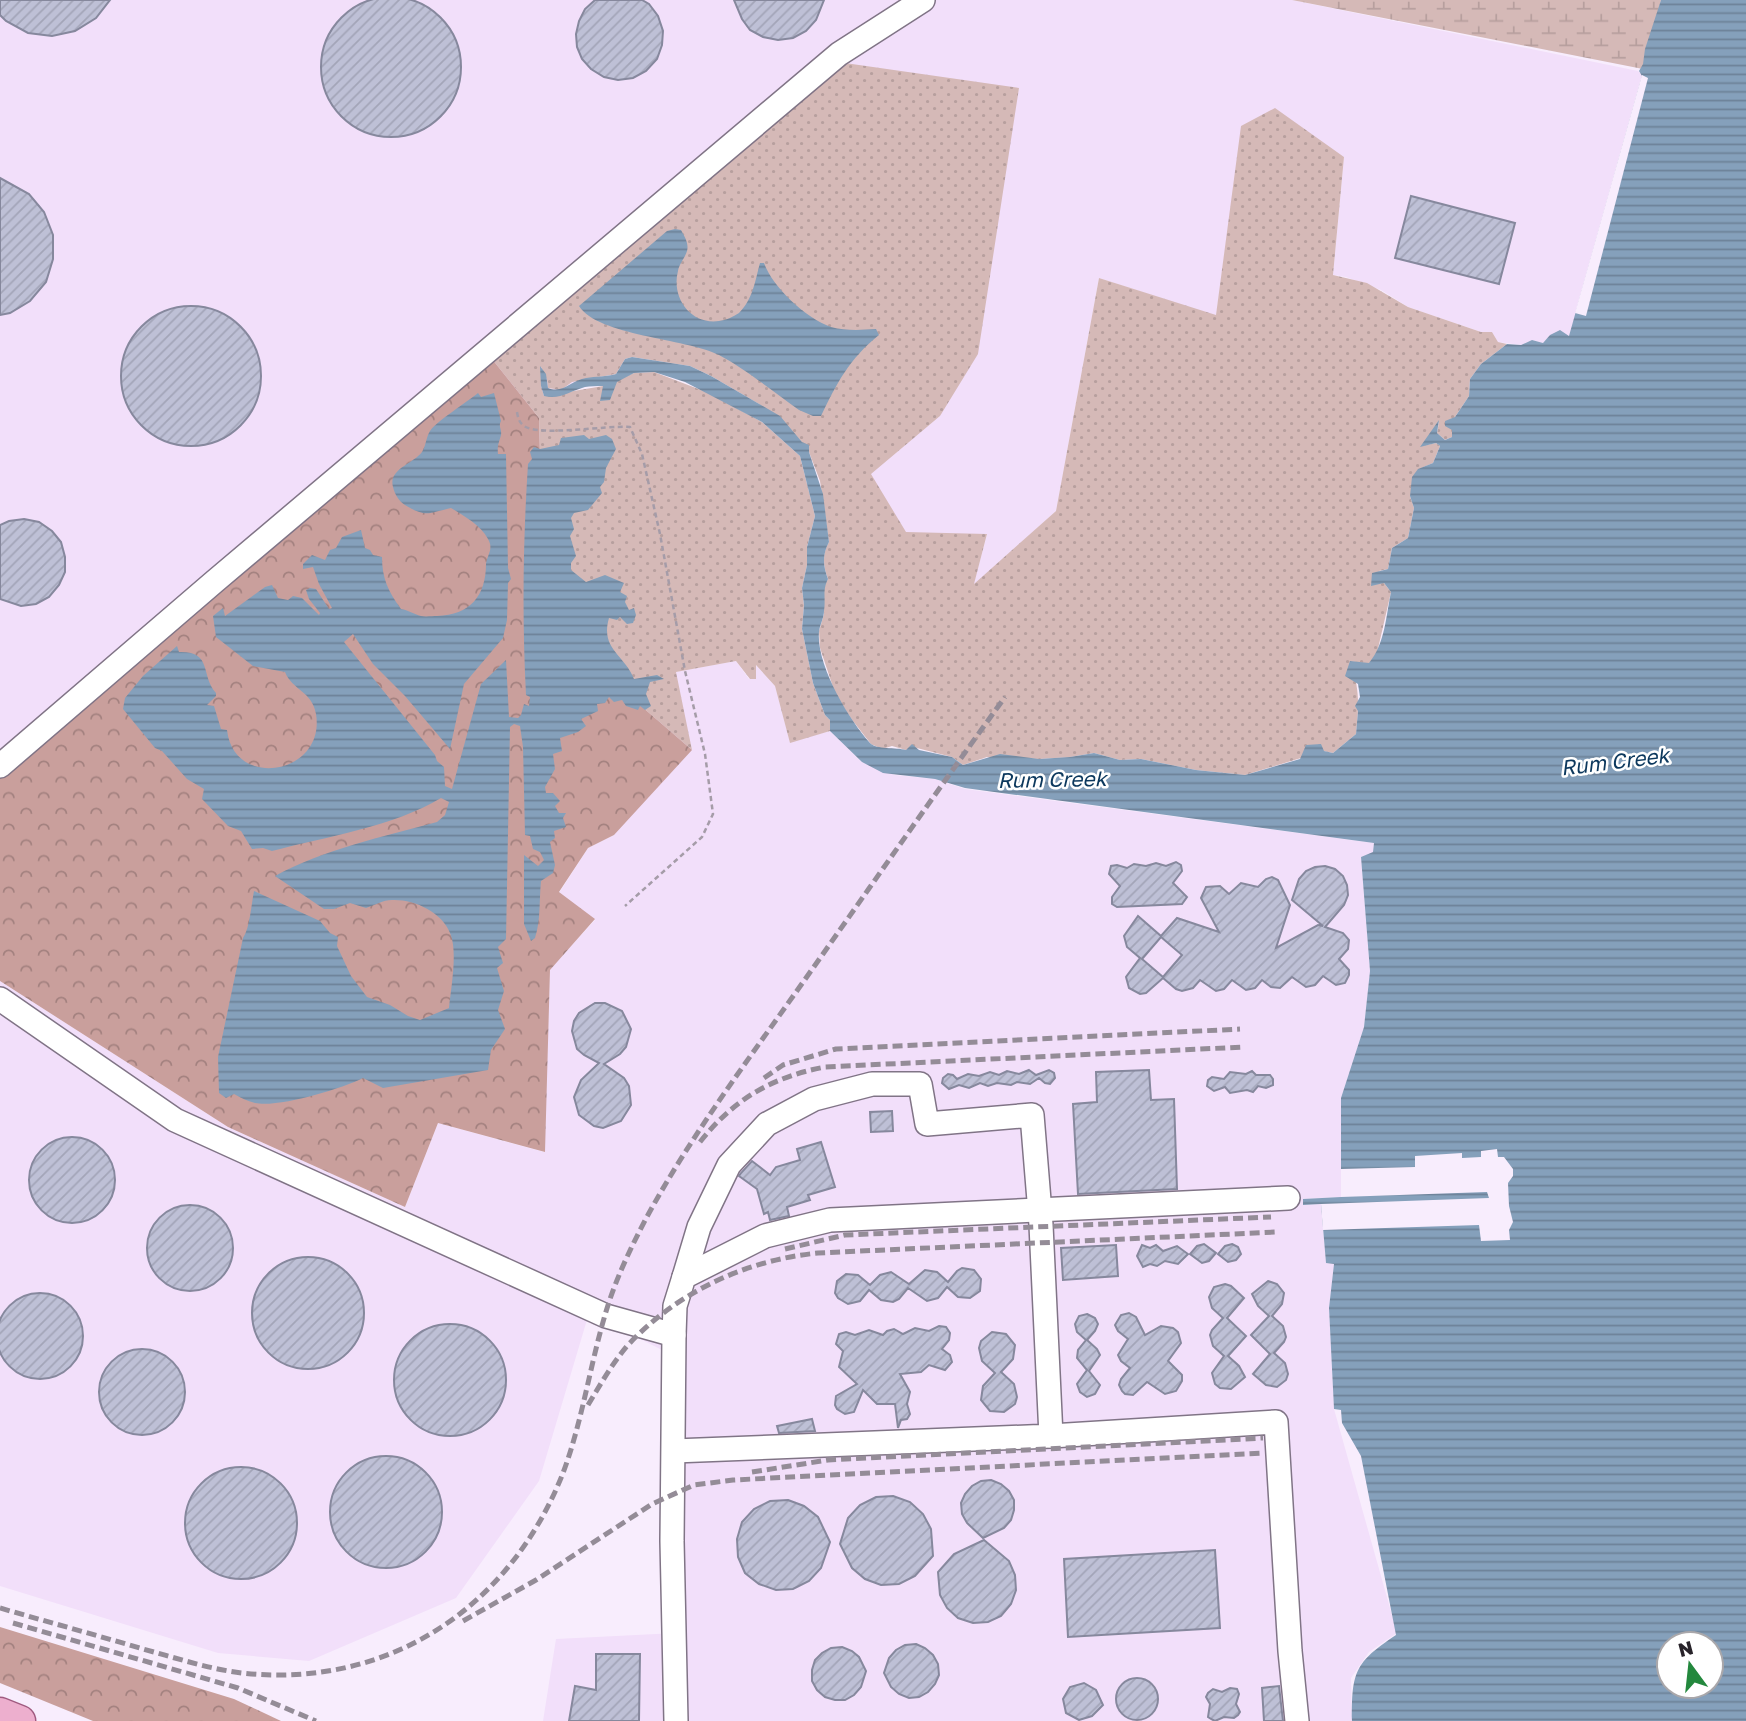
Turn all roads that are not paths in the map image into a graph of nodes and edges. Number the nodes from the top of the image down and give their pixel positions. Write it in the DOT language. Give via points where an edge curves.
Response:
graph roads {
  1 [pos="923,0"];
  2 [pos="0,766"];
  3 [pos="0,999"];
  4 [pos="1288,1198"];
  5 [pos="1040,1211"];
  6 [pos="684,1277"];
  7 [pos="674,1335"];
  8 [pos="1051,1436"];
  9 [pos="674,1451"];
  10 [pos="0,1713"];
  11 [pos="20,1721"];
  12 [pos="676,1721"];
  13 [pos="1297,1721"];
  1 -- 2 [label="lane" via="839,54"];
  3 -- 7 [label="lane" via="175,1120 606,1316"];
  4 -- 5 [label="lane"];
  5 -- 6 [label="lane" via="830,1220 765,1236"];
  5 -- 6 [label="lane" via="1032,1115 927,1124 920,1084 872,1084 814,1099 767,1124 729,1165 699,1227"];
  5 -- 8 [label="lane"];
  6 -- 7 [label="lane"];
  7 -- 9 [label="lane"];
  8 -- 9 [label="lane"];
  8 -- 13 [label="lane" via="1276,1422"];
  9 -- 12 [label="lane"];
  10 -- 11 [label="main road"];
}
